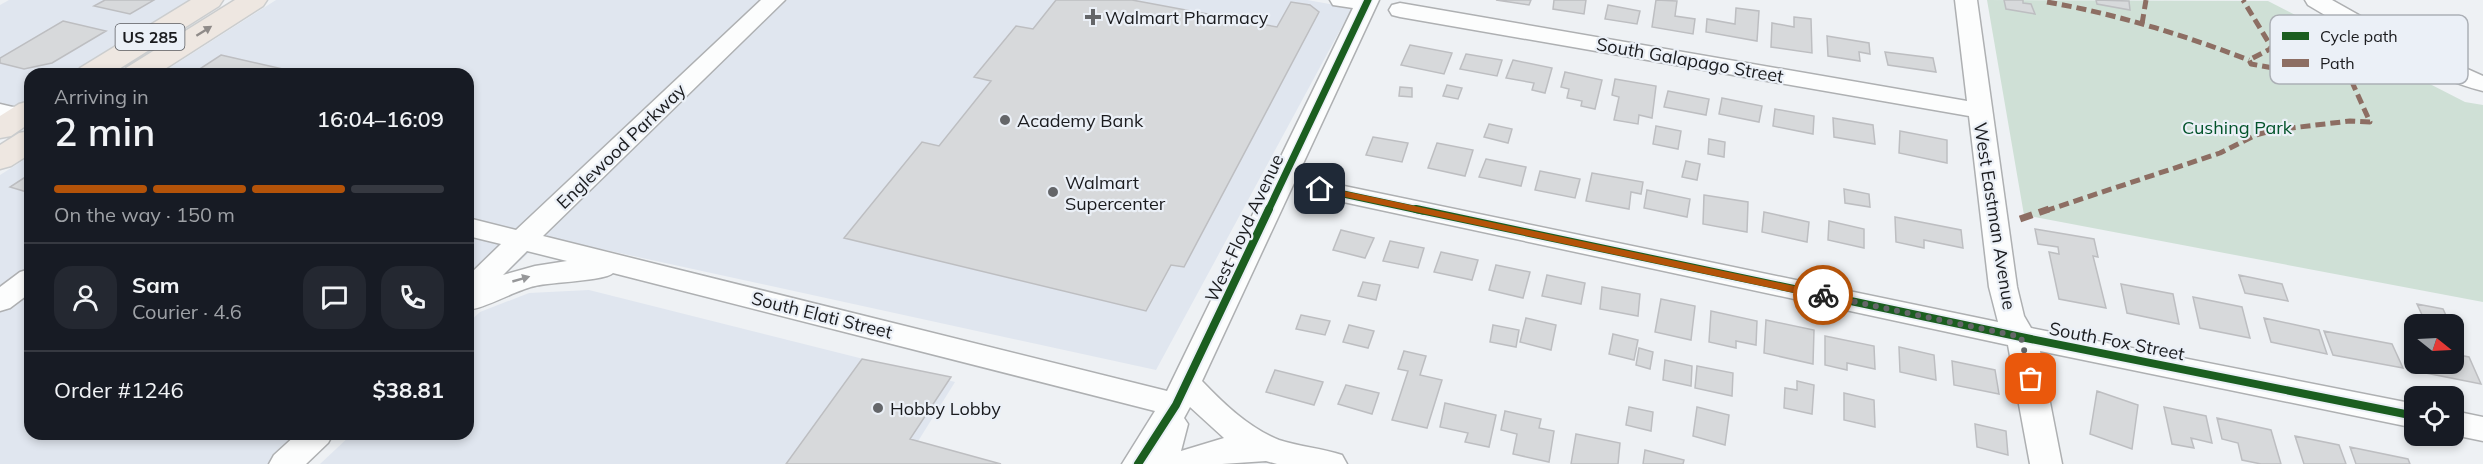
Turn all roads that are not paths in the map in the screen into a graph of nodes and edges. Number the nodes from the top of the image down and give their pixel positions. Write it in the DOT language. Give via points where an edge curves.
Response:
graph roads {
  1 [pos="210,0"];
  2 [pos="254,0"];
  3 [pos="774,0"];
  4 [pos="1966,0"];
  5 [pos="2316,0"];
  6 [pos="1358,1"];
  7 [pos="1400,10"];
  8 [pos="2341,15"];
  9 [pos="100,68"];
  10 [pos="146,68"];
  11 [pos="2468,78"];
  12 [pos="2483,84"];
  13 [pos="1979,110"];
  14 [pos="18,121"];
  15 [pos="0,159"];
  16 [pos="1320,189"];
  17 [pos="474,228"];
  18 [pos="523,240"];
  19 [pos="648,271"];
  20 [pos="24,284"];
  21 [pos="474,286"];
  22 [pos="474,300"];
  23 [pos="0,302"];
  24 [pos="2021,337"];
  25 [pos="1181,394"];
  26 [pos="2404,414"];
  27 [pos="2464,425"];
  28 [pos="2483,429"];
  29 [pos="311,440"];
  30 [pos="1268,448"];
  31 [pos="285,464"];
  32 [pos="1138,464"];
  33 [pos="1162,464"];
  34 [pos="1181,464"];
  35 [pos="1331,464"];
  36 [pos="2046,464"];
  1 -- 9 [label="highway, US 285"];
  10 -- 2 [label="highway, US 285, one-way"];
  3 -- 18 [label="street, Englewood Parkway"];
  4 -- 13 [label="street, West Eastman Avenue"];
  5 -- 8 [label="street"];
  6 -- 25 [label="street, West Floyd Avenue"];
  7 -- 13 [label="street, South Galapago Street"];
  11 -- 12 [label="street"];
  13 -- 24 [label="street, West Eastman Avenue" via="2003,287 2010,316"];
  14 -- 15 [label="highway"];
  16 -- 24 [label="street, South Fox Street"];
  17 -- 18 [label="street, South Elati Street"];
  18 -- 19 [label="street, South Elati Street"];
  18 -- 21 [label="street, Englewood Parkway"];
  22 -- 19 [label="street, one-way" via="504,284 549,272"];
  19 -- 25 [label="street, South Elati Street"];
  20 -- 23 [label="street"];
  24 -- 26 [label="street, South Fox Street"];
  24 -- 36 [label="street, West Eastman Avenue"];
  25 -- 30 [label="street"];
  25 -- 32 [label="street, West Floyd Avenue"];
  25 -- 33 [label="street, West Floyd Avenue"];
  27 -- 28 [label="street"];
  29 -- 31 [label="street"];
  30 -- 34 [label="street" via="1227,450"];
  30 -- 35 [label="street"];
}
